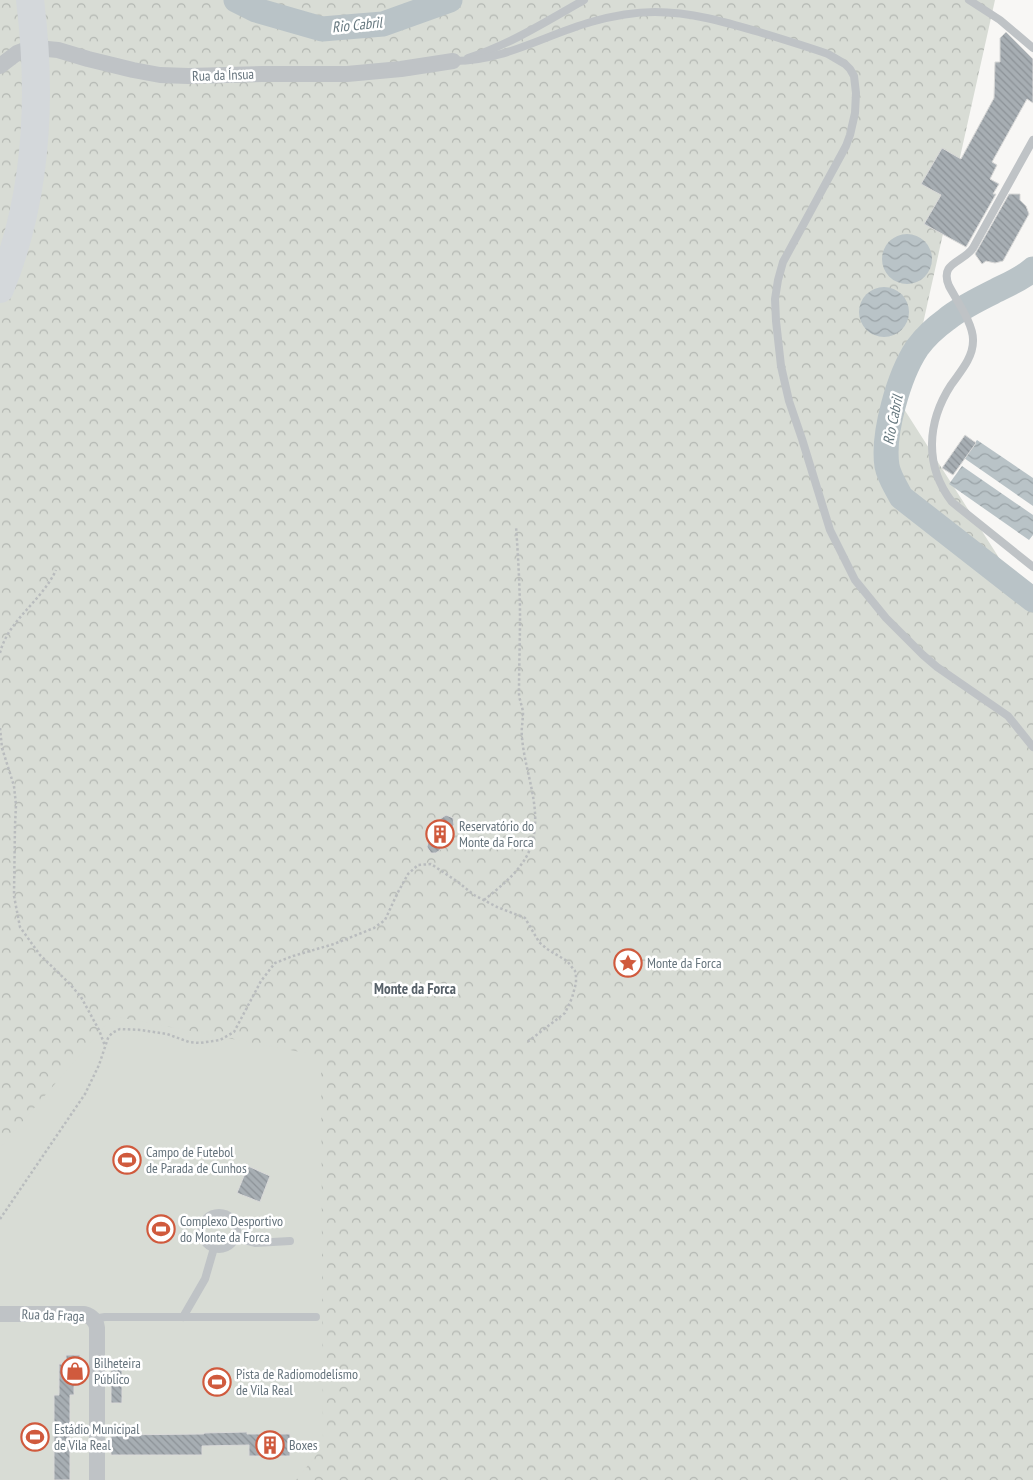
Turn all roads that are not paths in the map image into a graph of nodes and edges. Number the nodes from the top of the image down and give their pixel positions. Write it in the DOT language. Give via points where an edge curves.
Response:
graph roads {
  1 [pos="22,0"];
  2 [pos="30,0"];
  3 [pos="584,0"];
  4 [pos="969,0"];
  5 [pos="1033,48"];
  6 [pos="453,62"];
  7 [pos="0,66"];
  8 [pos="32,95"];
  9 [pos="1033,140"];
  10 [pos="0,257"];
  11 [pos="0,289"];
  12 [pos="1033,567"];
  13 [pos="1033,747"];
  14 [pos="236,1238"];
  15 [pos="290,1241"];
  16 [pos="214,1248"];
  17 [pos="0,1314"];
  18 [pos="183,1317"];
  19 [pos="316,1317"];
  20 [pos="93,1319"];
  21 [pos="98,1480"];
  1 -- 8 [label="highway"];
  2 -- 8 [label="highway" via="34,38"];
  3 -- 6 [label="lane" via="497,47"];
  4 -- 5 [label="lane" via="1000,20"];
  6 -- 7 [label="street, Rua da Ínsua" via="347,74 188,76 133,70 58,50 30,48"];
  6 -- 13 [label="lane" via="500,55 606,18 656,12 734,25 828,54 850,69 856,84 856,102 850,135 783,262 778,280 776,321 789,401 830,530 854,580 923,656 1008,716"];
  8 -- 10 [label="highway" via="9,229"];
  8 -- 11 [label="highway" via="31,169 12,254"];
  9 -- 12 [label="lane" via="972,248 948,269 946,278 974,340 972,353 939,408 932,434 936,473 952,502"];
  14 -- 15 [label="lane" via="255,1242"];
  14 -- 16 [label="lane" via="229,1247"];
  14 -- 16 [label="lane" via="234,1222 225,1214 214,1214 202,1227 203,1239"];
  16 -- 18 [label="lane" via="205,1279"];
  17 -- 20 [label="street, Rua da Fraga" via="84,1314"];
  18 -- 19 [label="lane"];
  18 -- 20 [label="lane"];
  20 -- 21 [label="street, Rua da Fraga" via="97,1328"];
}
